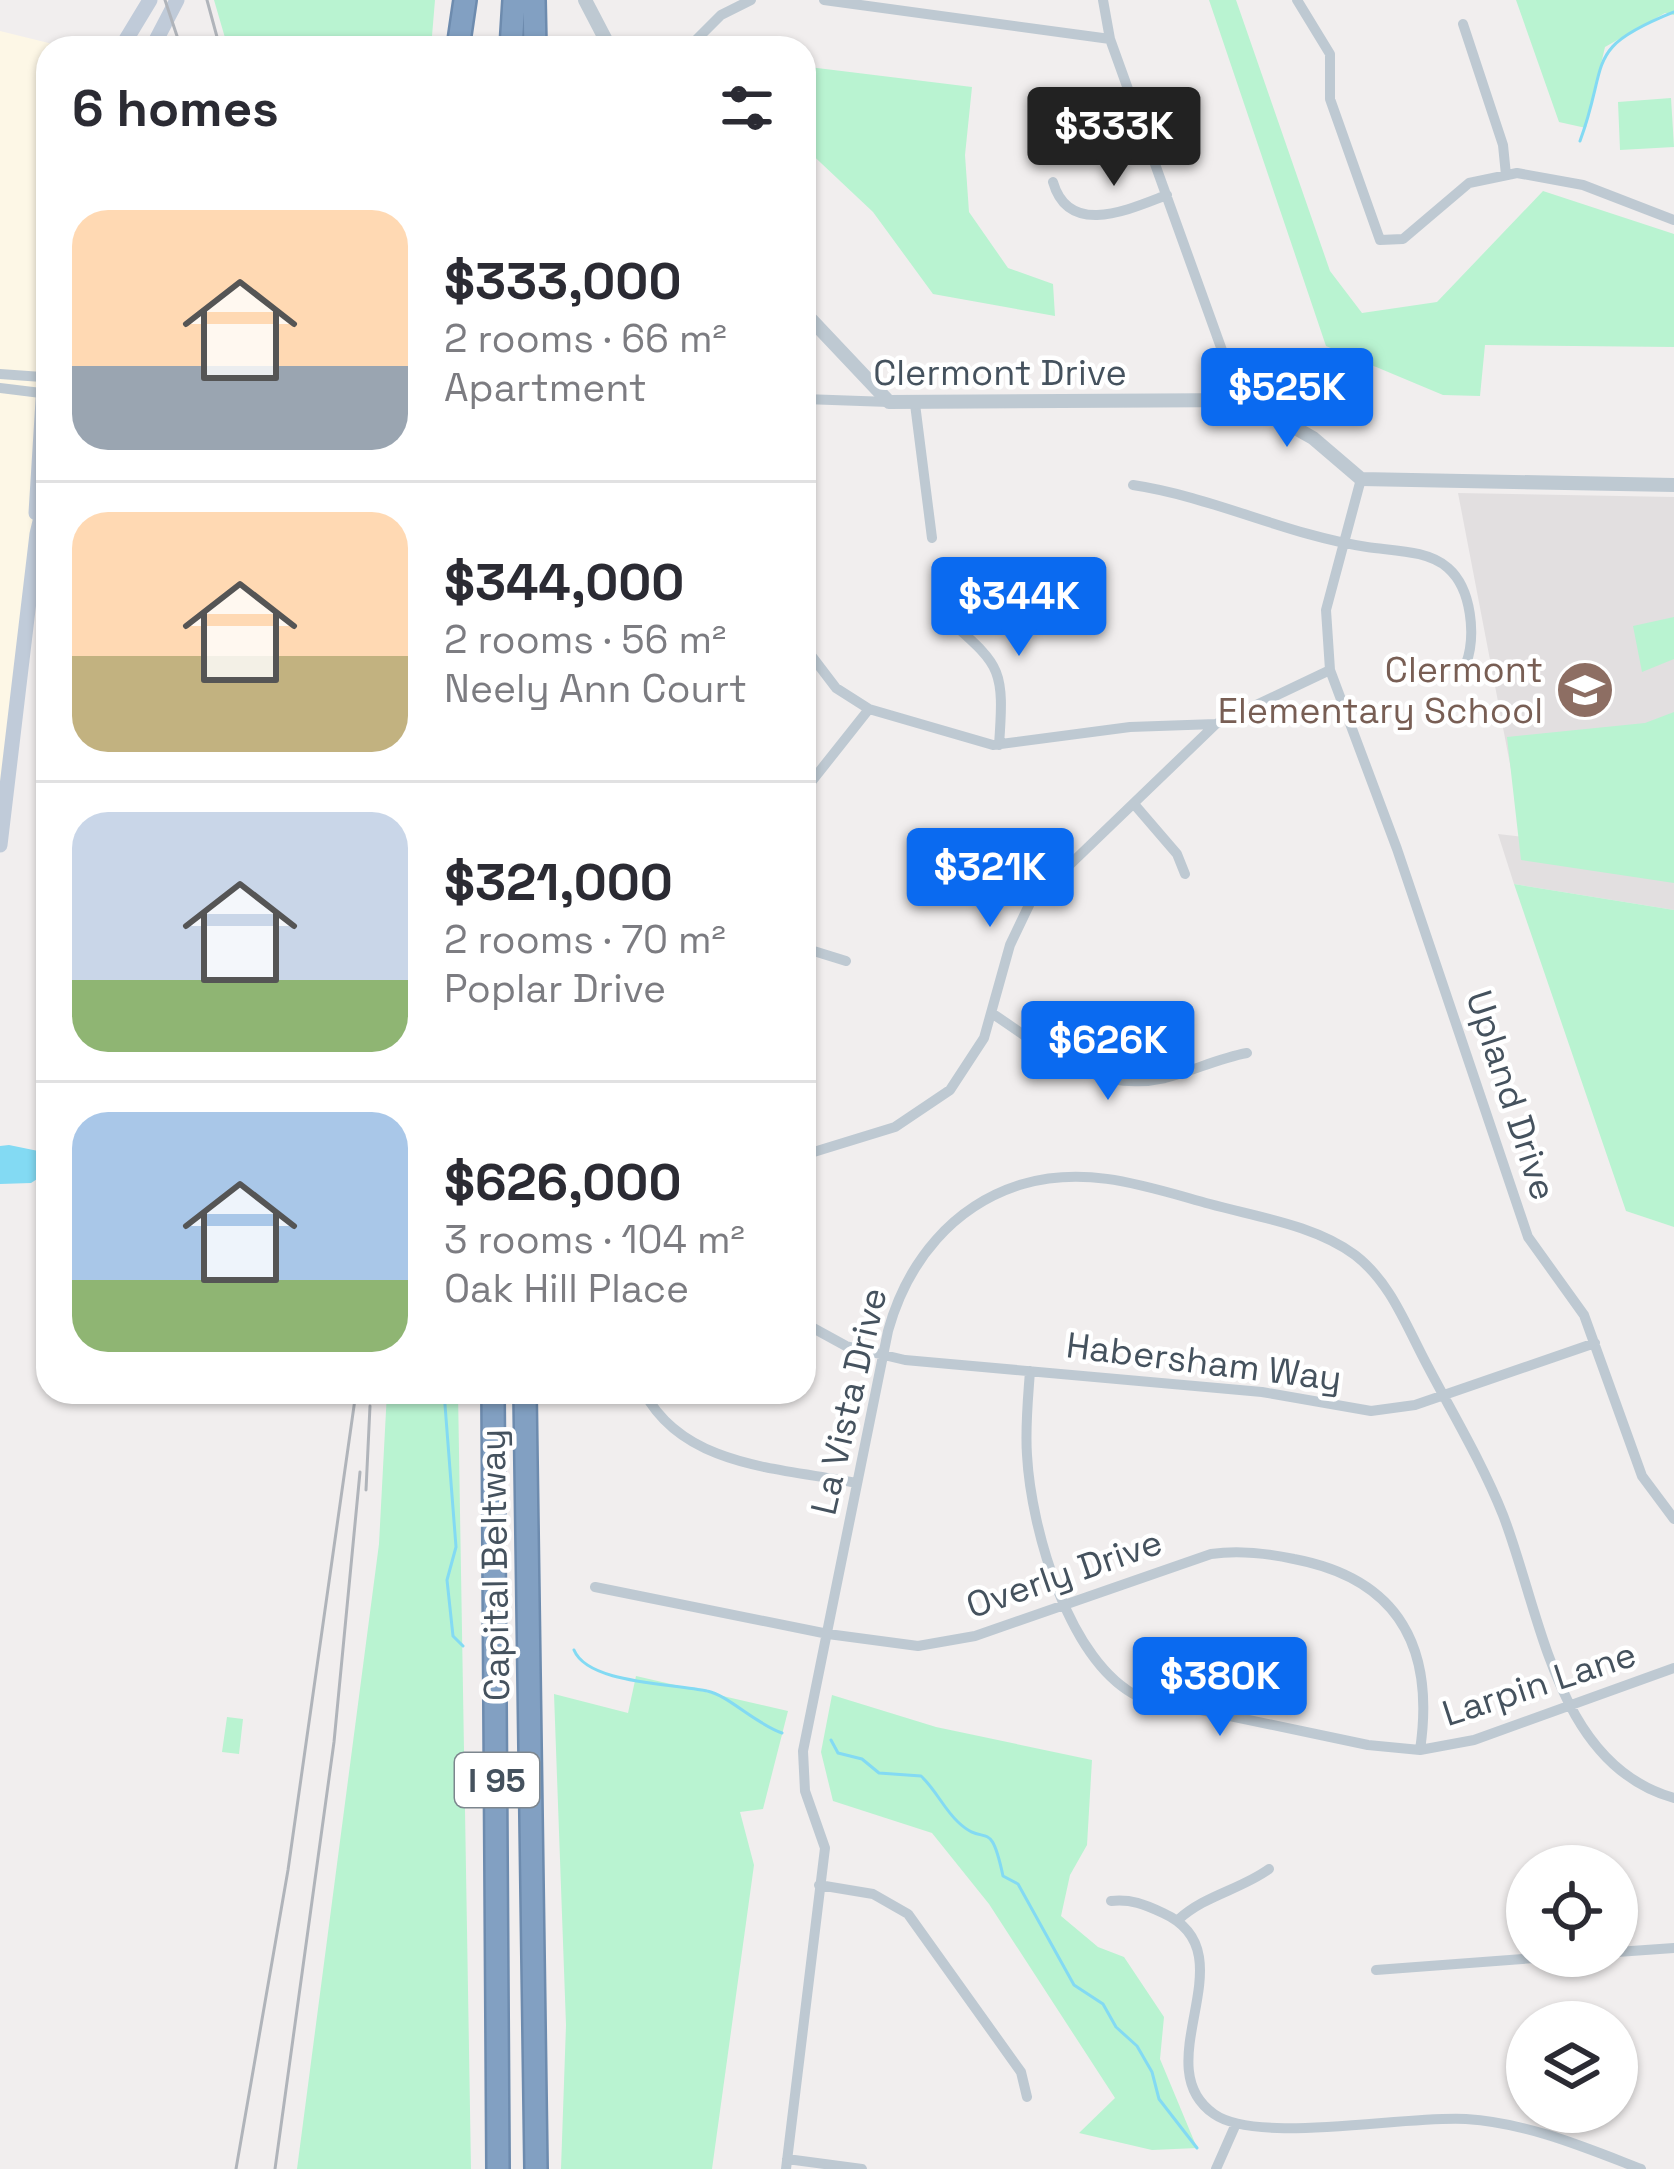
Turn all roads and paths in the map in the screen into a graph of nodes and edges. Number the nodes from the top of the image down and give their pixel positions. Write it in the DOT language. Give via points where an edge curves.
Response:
graph roads {
  1 [pos="150,0"];
  2 [pos="177,0"];
  3 [pos="469,0"];
  4 [pos="514,0"];
  5 [pos="535,0"];
  6 [pos="585,0"];
  7 [pos="752,0"];
  8 [pos="824,0"];
  9 [pos="1103,0"];
  10 [pos="1298,0"];
  11 [pos="1463,24"];
  12 [pos="128,36"];
  13 [pos="158,36"];
  14 [pos="461,36"];
  15 [pos="471,36"];
  16 [pos="512,36"];
  17 [pos="535,36"];
  18 [pos="604,36"];
  19 [pos="700,36"];
  20 [pos="1110,39"];
  21 [pos="1506,175"];
  22 [pos="1053,182"];
  23 [pos="1167,195"];
  24 [pos="1674,220"];
  25 [pos="816,325"];
  26 [pos="0,374"];
  27 [pos="36,383"];
  28 [pos="36,386"];
  29 [pos="0,388"];
  30 [pos="816,399"];
  31 [pos="1246,400"];
  32 [pos="889,402"];
  33 [pos="915,404"];
  34 [pos="1361,479"];
  35 [pos="1133,485"];
  36 [pos="1674,485"];
  37 [pos="932,538"];
  38 [pos="36,542"];
  39 [pos="1343,544"];
  40 [pos="942,614"];
  41 [pos="816,662"];
  42 [pos="1466,664"];
  43 [pos="1330,670"];
  44 [pos="869,709"];
  45 [pos="1216,724"];
  46 [pos="999,745"];
  47 [pos="816,776"];
  48 [pos="1134,804"];
  49 [pos="0,845"];
  50 [pos="1185,874"];
  51 [pos="816,952"];
  52 [pos="846,961"];
  53 [pos="993,1014"];
  54 [pos="1246,1053"];
  55 [pos="816,1152"];
  56 [pos="816,1330"];
  57 [pos="1595,1343"];
  58 [pos="882,1356"];
  59 [pos="1030,1371"];
  60 [pos="1443,1396"];
  61 [pos="493,1404"];
  62 [pos="525,1404"];
  63 [pos="653,1404"];
  64 [pos="856,1484"];
  65 [pos="1674,1519"];
  66 [pos="595,1587"];
  67 [pos="1067,1604"];
  68 [pos="828,1634"];
  69 [pos="1674,1668"];
  70 [pos="1572,1706"];
  71 [pos="1420,1750"];
  72 [pos="1674,1798"];
  73 [pos="1269,1869"];
  74 [pos="819,1885"];
  75 [pos="1111,1901"];
  76 [pos="1178,1920"];
  77 [pos="1674,1948"];
  78 [pos="1638,1951"];
  79 [pos="1506,1960"];
  80 [pos="1376,1970"];
  81 [pos="1027,2096"];
  82 [pos="1235,2126"];
  83 [pos="786,2164"];
  84 [pos="498,2169"];
  85 [pos="536,2169"];
  86 [pos="862,2169"];
  87 [pos="1216,2169"];
  88 [pos="1641,2169"];
  1 -- 12 [label="main road"];
  2 -- 13 [label="main road"];
  3 -- 14 [label="highway"];
  3 -- 15 [label="highway"];
  4 -- 16 [label="highway"];
  5 -- 17 [label="highway"];
  6 -- 18 [label="street"];
  7 -- 19 [label="street"];
  8 -- 20 [label="street"];
  9 -- 20 [label="street"];
  10 -- 21 [label="street" via="1330,54 1330,99 1381,240 1402,239 1469,183"];
  11 -- 21 [label="street"];
  20 -- 23 [label="street"];
  21 -- 24 [label="street" via="1583,185"];
  22 -- 23 [label="street" via="1066,205 1091,216"];
  23 -- 31 [label="street"];
  25 -- 32 [label="street"];
  26 -- 27 [label="street"];
  28 -- 29 [label="street"];
  30 -- 32 [label="street, Clermont Drive"];
  31 -- 33 [label="street, Clermont Drive"];
  31 -- 34 [label="street" via="1312,438"];
  32 -- 33 [label="street, Clermont Drive"];
  33 -- 37 [label="street"];
  34 -- 36 [label="street"];
  34 -- 39 [label="street, Upland Drive"];
  35 -- 39 [label="street"];
  38 -- 49 [label="main road"];
  39 -- 42 [label="street" via="1444,565 1464,594 1474,643"];
  39 -- 43 [label="street, Upland Drive" via="1325,610"];
  40 -- 46 [label="street" via="988,653 1001,676"];
  41 -- 44 [label="street" via="836,688"];
  43 -- 45 [label="street"];
  43 -- 57 [label="street, Upland Drive" via="1528,1237 1579,1305"];
  44 -- 46 [label="street"];
  44 -- 47 [label="street"];
  45 -- 46 [label="street"];
  45 -- 48 [label="street"];
  48 -- 50 [label="street"];
  48 -- 53 [label="street" via="1030,902"];
  51 -- 52 [label="street"];
  53 -- 54 [label="street" via="1067,1065 1109,1080 1160,1079"];
  53 -- 55 [label="street" via="968,1067 927,1110"];
  56 -- 58 [label="street, Habersham Way"];
  57 -- 60 [label="street, Habersham Way"];
  57 -- 65 [label="street, Upland Drive" via="1642,1477"];
  58 -- 59 [label="street, Habersham Way"];
  58 -- 60 [label="street, La Vista Drive" via="906,1281 952,1223 1019,1185 1093,1176 1345,1248 1388,1290"];
  58 -- 64 [label="street, La Vista Drive"];
  59 -- 60 [label="street, Habersham Way" via="1262,1392 1371,1412"];
  59 -- 67 [label="street, Larpin Lane" via="1030,1482"];
  60 -- 70 [label="street, La Vista Drive" via="1503,1515"];
  61 -- 84 [label="highway, Capital Beltway / I 95"];
  62 -- 85 [label="highway, Capital Beltway / I 95"];
  63 -- 64 [label="street" via="672,1430 705,1451"];
  64 -- 68 [label="street, La Vista Drive"];
  66 -- 68 [label="street, Overly Drive"];
  67 -- 68 [label="street, Overly Drive" via="937,1644"];
  67 -- 71 [label="street, Larpin Lane" via="1094,1663 1139,1697"];
  67 -- 71 [label="street, Overly Drive" via="1225,1552 1338,1570 1382,1598 1414,1643 1426,1695"];
  68 -- 74 [label="street, La Vista Drive" via="802,1769 822,1828"];
  69 -- 70 [label="street, Larpin Lane"];
  70 -- 71 [label="street, Larpin Lane"];
  70 -- 72 [label="street, La Vista Drive" via="1612,1764"];
  73 -- 76 [label="street"];
  74 -- 81 [label="street" via="873,1894 908,1915 1021,2072"];
  74 -- 83 [label="street, La Vista Drive"];
  75 -- 76 [label="street" via="1130,1899"];
  76 -- 82 [label="street" via="1197,1950 1202,1987 1187,2080 1194,2097"];
  77 -- 78 [label="street"];
  79 -- 80 [label="street"];
  82 -- 87 [label="street"];
  82 -- 88 [label="street" via="1467,2119 1556,2136"];
  83 -- 86 [label="street"];
}
